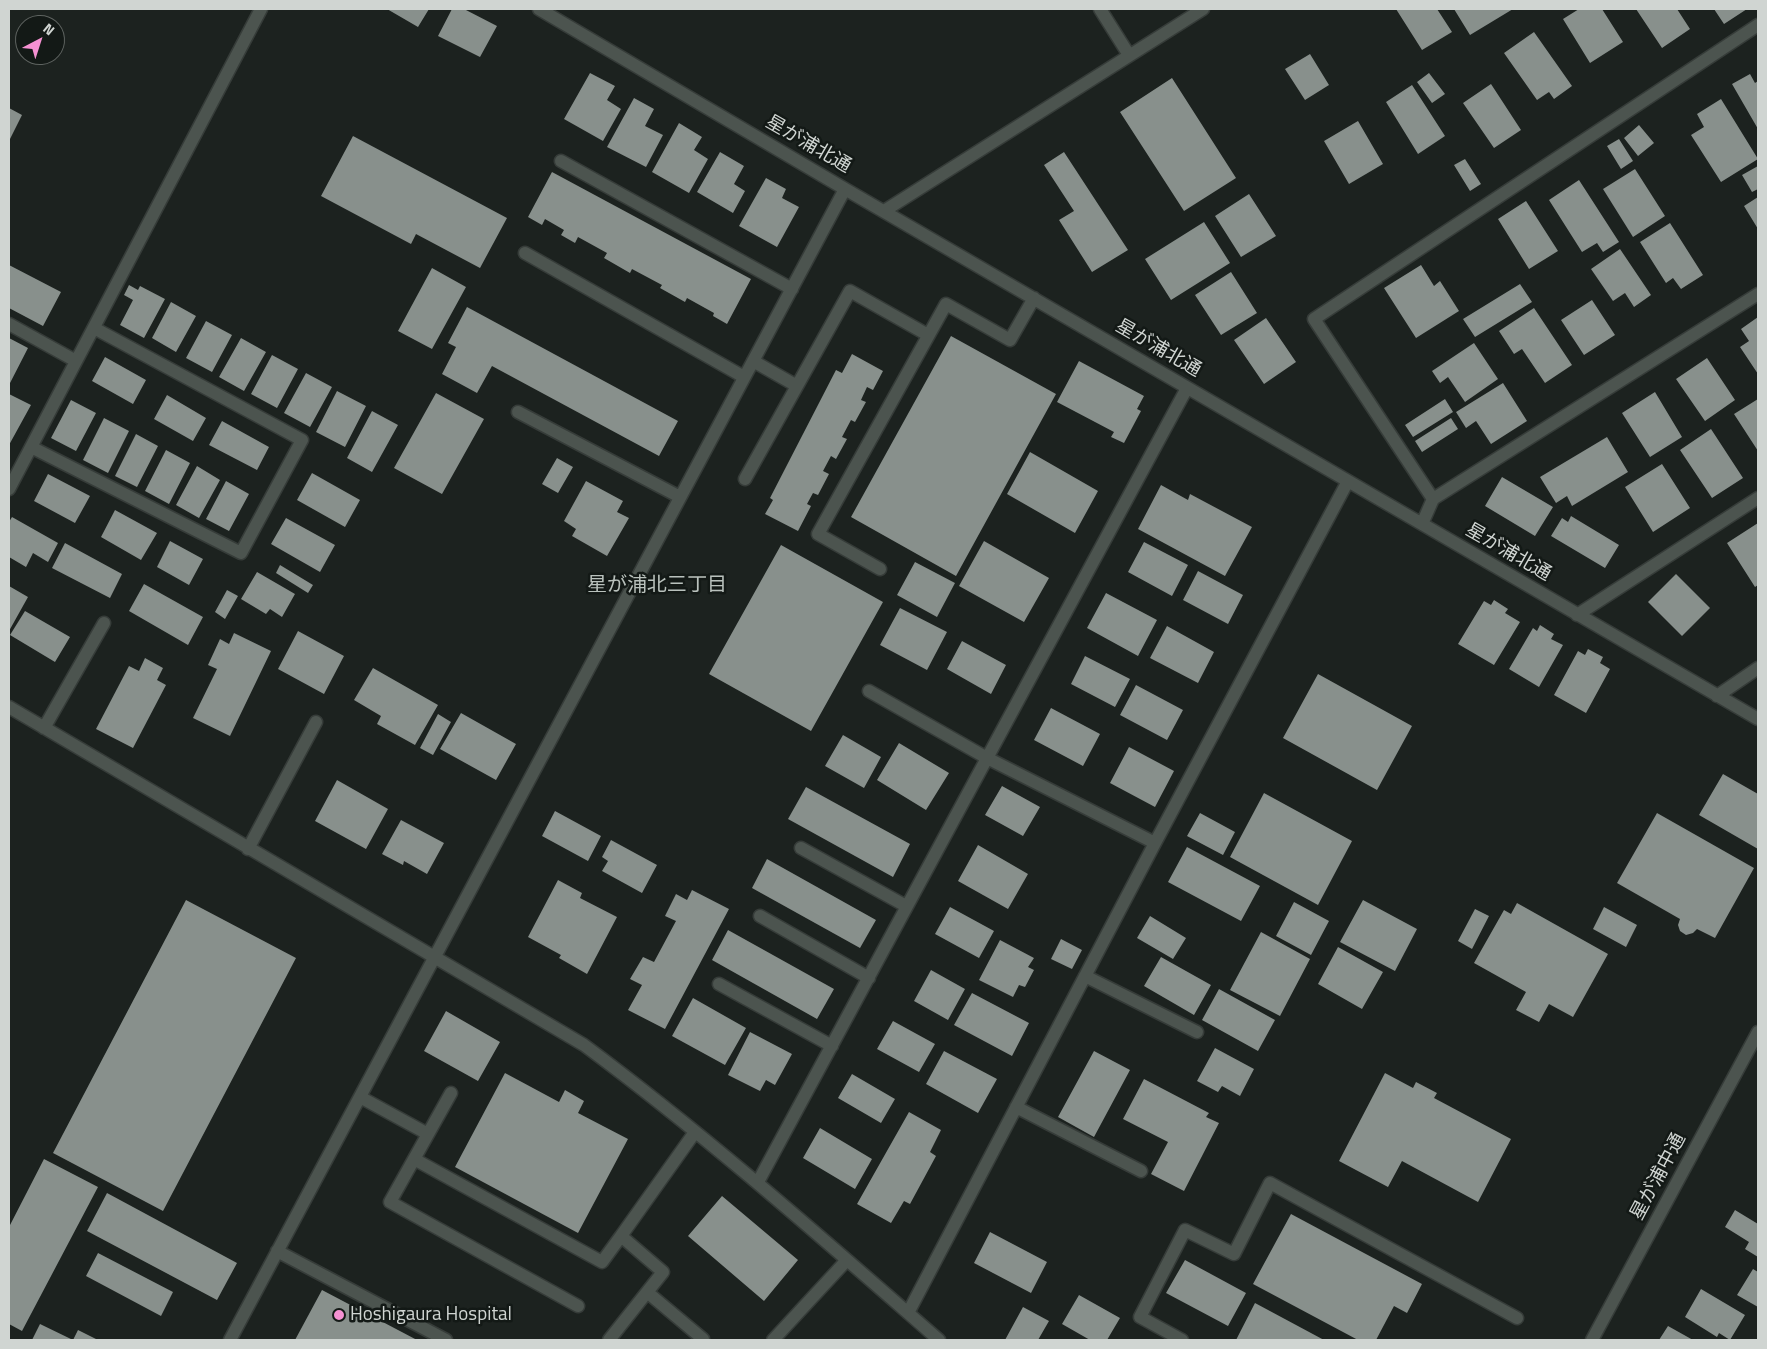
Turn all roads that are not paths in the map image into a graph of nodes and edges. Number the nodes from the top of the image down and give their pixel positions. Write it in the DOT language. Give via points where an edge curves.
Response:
graph roads {
  1 [pos="261,9"];
  2 [pos="539,9"];
  3 [pos="1100,9"];
  4 [pos="1203,9"];
  5 [pos="1758,25"];
  6 [pos="1129,56"];
  7 [pos="561,161"];
  8 [pos="845,189"];
  9 [pos="884,211"];
  10 [pos="525,253"];
  11 [pos="792,289"];
  12 [pos="1758,294"];
  13 [pos="1034,298"];
  14 [pos="9,324"];
  15 [pos="94,328"];
  16 [pos="928,335"];
  17 [pos="76,361"];
  18 [pos="753,361"];
  19 [pos="744,377"];
  20 [pos="797,386"];
  21 [pos="1187,388"];
  22 [pos="518,412"];
  23 [pos="31,447"];
  24 [pos="745,479"];
  25 [pos="1348,481"];
  26 [pos="9,489"];
  27 [pos="680,497"];
  28 [pos="1758,498"];
  29 [pos="1433,499"];
  30 [pos="1422,524"];
  31 [pos="880,569"];
  32 [pos="1577,615"];
  33 [pos="104,623"];
  34 [pos="1758,668"];
  35 [pos="869,691"];
  36 [pos="1717,696"];
  37 [pos="9,708"];
  38 [pos="1758,719"];
  39 [pos="316,722"];
  40 [pos="44,728"];
  41 [pos="987,758"];
  42 [pos="1155,843"];
  43 [pos="801,848"];
  44 [pos="248,849"];
  45 [pos="906,906"];
  46 [pos="760,916"];
  47 [pos="434,958"];
  48 [pos="1085,976"];
  49 [pos="869,978"];
  50 [pos="719,984"];
  51 [pos="1197,1032"];
  52 [pos="1758,1032"];
  53 [pos="832,1046"];
  54 [pos="451,1093"];
  55 [pos="360,1097"];
  56 [pos="1016,1107"];
  57 [pos="695,1132"];
  58 [pos="428,1134"];
  59 [pos="414,1159"];
  60 [pos="1141,1171"];
  61 [pos="758,1182"];
  62 [pos="621,1236"];
  63 [pos="277,1251"];
  64 [pos="847,1260"];
  65 [pos="647,1292"];
  66 [pos="578,1306"];
  67 [pos="908,1313"];
  68 [pos="1517,1318"];
  69 [pos="230,1340"];
  70 [pos="446,1340"];
  71 [pos="609,1340"];
  72 [pos="703,1340"];
  73 [pos="773,1340"];
  74 [pos="939,1340"];
  75 [pos="1182,1340"];
  76 [pos="1592,1340"];
  1 -- 15 [label="street"];
  2 -- 8 [label="street, 星が浦北通"];
  3 -- 6 [label="street"];
  4 -- 6 [label="street"];
  5 -- 29 [label="street" via="1314,319"];
  6 -- 9 [label="street"];
  7 -- 11 [label="street"];
  8 -- 9 [label="street, 星が浦北通"];
  8 -- 11 [label="street"];
  9 -- 13 [label="street, 星が浦北通"];
  10 -- 19 [label="street"];
  11 -- 18 [label="street"];
  12 -- 29 [label="street"];
  13 -- 16 [label="street" via="1010,340 946,304"];
  13 -- 21 [label="street, 星が浦北通"];
  14 -- 17 [label="street"];
  15 -- 17 [label="street"];
  15 -- 23 [label="street" via="302,440 240,553"];
  16 -- 20 [label="street" via="850,291"];
  16 -- 31 [label="street" via="818,534"];
  17 -- 23 [label="street"];
  18 -- 19 [label="street"];
  18 -- 20 [label="street"];
  19 -- 27 [label="street"];
  20 -- 24 [label="street"];
  21 -- 25 [label="street, 星が浦北通"];
  21 -- 41 [label="street"];
  22 -- 27 [label="street"];
  23 -- 26 [label="street"];
  25 -- 30 [label="street, 星が浦北通"];
  25 -- 42 [label="street"];
  27 -- 47 [label="street"];
  28 -- 32 [label="street"];
  29 -- 30 [label="street"];
  30 -- 32 [label="street, 星が浦北通"];
  32 -- 36 [label="street, 星が浦北通"];
  33 -- 40 [label="street"];
  34 -- 36 [label="street"];
  35 -- 41 [label="street"];
  36 -- 38 [label="street, 星が浦北通"];
  37 -- 40 [label="street"];
  39 -- 44 [label="street"];
  40 -- 44 [label="street"];
  41 -- 42 [label="street"];
  41 -- 45 [label="street"];
  42 -- 48 [label="street"];
  43 -- 45 [label="street"];
  44 -- 47 [label="street"];
  45 -- 49 [label="street"];
  46 -- 49 [label="street"];
  47 -- 55 [label="street"];
  47 -- 57 [label="street" via="584,1045"];
  48 -- 51 [label="street"];
  48 -- 56 [label="street"];
  49 -- 53 [label="street"];
  50 -- 53 [label="street"];
  52 -- 76 [label="street, 星が浦中通"];
  53 -- 61 [label="street"];
  54 -- 58 [label="street"];
  55 -- 58 [label="street"];
  55 -- 63 [label="street"];
  56 -- 60 [label="street"];
  56 -- 67 [label="street"];
  57 -- 61 [label="street"];
  57 -- 62 [label="street"];
  58 -- 59 [label="street"];
  59 -- 62 [label="street" via="602,1262"];
  59 -- 66 [label="street" via="390,1202"];
  61 -- 64 [label="street"];
  62 -- 65 [label="street" via="663,1272"];
  63 -- 69 [label="street"];
  63 -- 70 [label="street"];
  64 -- 67 [label="street"];
  64 -- 73 [label="street"];
  65 -- 71 [label="street"];
  65 -- 72 [label="street"];
  67 -- 74 [label="street"];
  68 -- 75 [label="street" via="1270,1183 1234,1254 1185,1230 1140,1317"];
}
